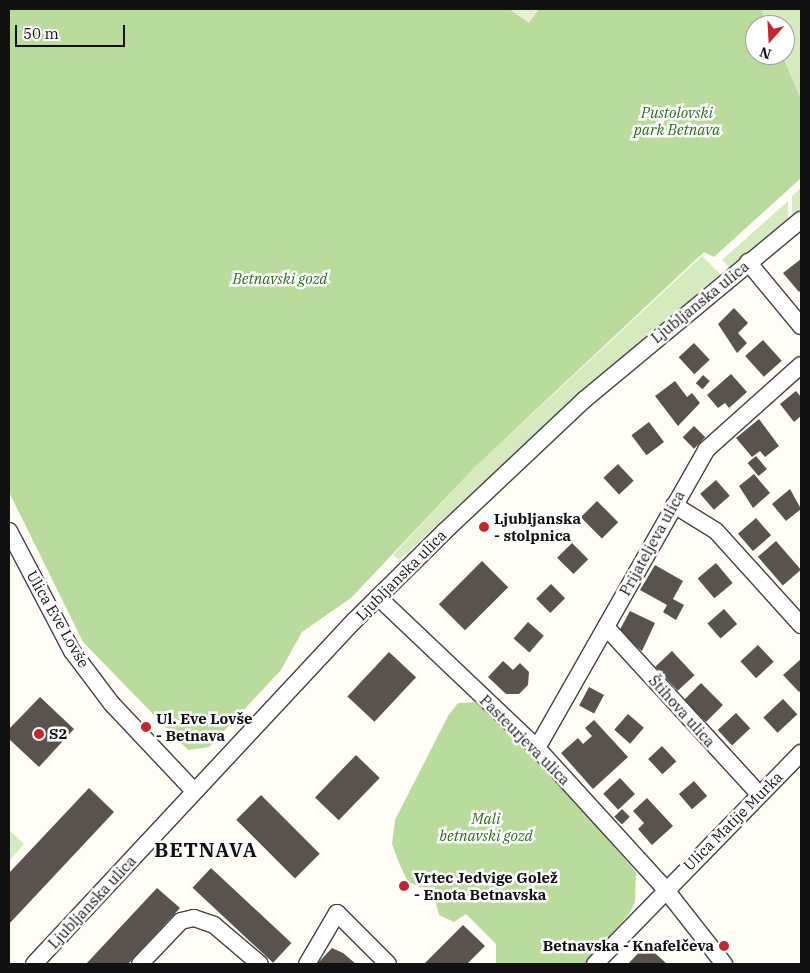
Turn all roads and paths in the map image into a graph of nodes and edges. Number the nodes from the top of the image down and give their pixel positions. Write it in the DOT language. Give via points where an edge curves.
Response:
graph roads {
  1 [pos="801,220"];
  2 [pos="748,262"];
  3 [pos="801,326"];
  4 [pos="801,365"];
  5 [pos="674,505"];
  6 [pos="9,531"];
  7 [pos="378,598"];
  8 [pos="801,625"];
  9 [pos="606,627"];
  10 [pos="537,748"];
  11 [pos="801,753"];
  12 [pos="194,790"];
  13 [pos="759,794"];
  14 [pos="666,890"];
  15 [pos="34,964"];
  16 [pos="140,964"];
  17 [pos="260,964"];
  18 [pos="307,964"];
  19 [pos="388,964"];
  20 [pos="595,964"];
  21 [pos="724,964"];
  1 -- 2 [label="street, Ljubljanska ulica"];
  2 -- 3 [label="street"];
  2 -- 7 [label="street, Ljubljanska ulica" via="584,400"];
  4 -- 5 [label="street, Prijateljeva ulica" via="706,450"];
  5 -- 8 [label="street" via="716,531"];
  5 -- 9 [label="street, Prijateljeva ulica"];
  6 -- 12 [label="street, Ulica Eve Lovše" via="72,650 112,704"];
  7 -- 10 [label="street, Pasteurjeva ulica"];
  7 -- 12 [label="street, Ljubljanska ulica"];
  9 -- 10 [label="street, Prijateljeva ulica"];
  9 -- 13 [label="street, Štihova ulica"];
  10 -- 14 [label="street, Pasteurjeva ulica"];
  11 -- 13 [label="street, Ulica Matije Murka"];
  12 -- 15 [label="street, Ljubljanska ulica"];
  13 -- 14 [label="street, Ulica Matije Murka"];
  14 -- 20 [label="street, Ulica Matije Murka"];
  14 -- 21 [label="street, Pasteurjeva ulica"];
  16 -- 17 [label="street" via="181,921 194,918 214,925"];
  18 -- 19 [label="street" via="337,913"];
}
